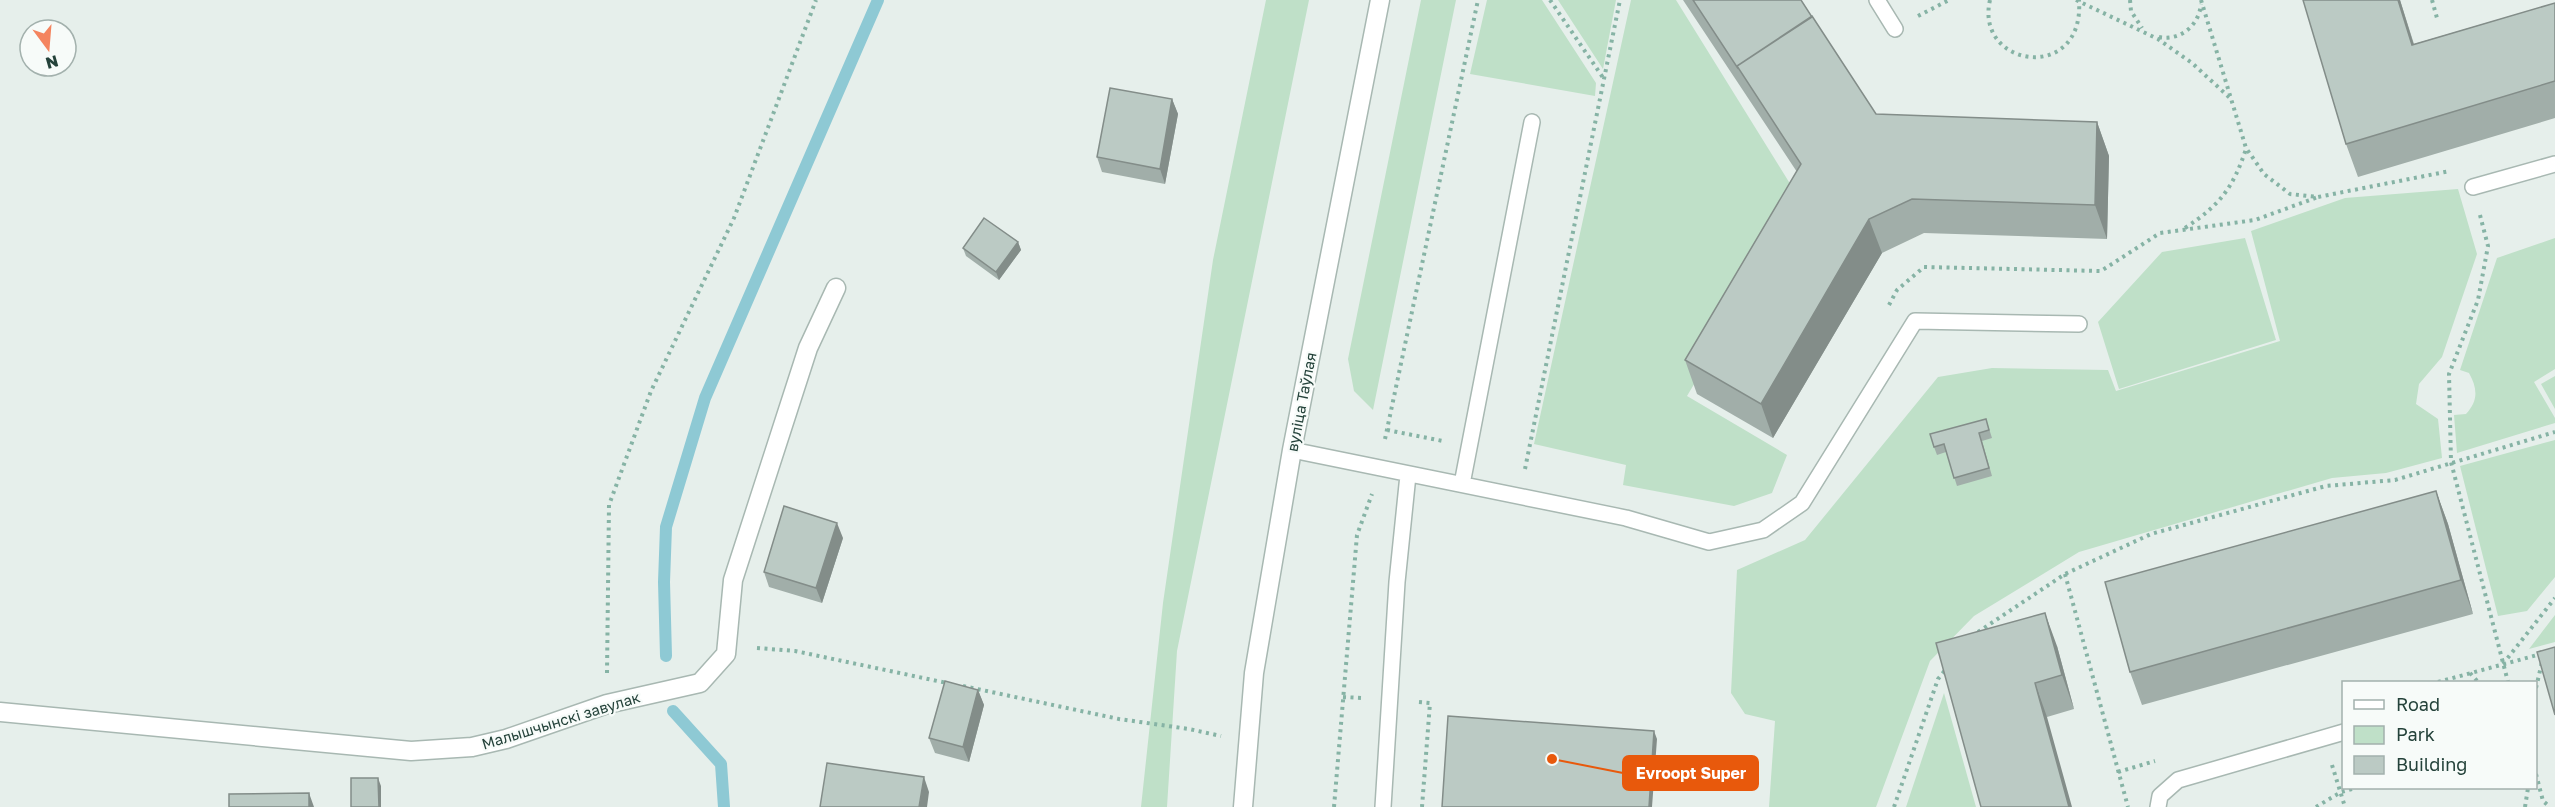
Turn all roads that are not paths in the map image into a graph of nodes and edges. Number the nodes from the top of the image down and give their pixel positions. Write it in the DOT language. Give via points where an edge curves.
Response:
graph roads {
  1 [pos="1380,0"];
  2 [pos="1877,0"];
  3 [pos="1895,30"];
  4 [pos="1532,122"];
  5 [pos="2555,164"];
  6 [pos="2473,188"];
  7 [pos="836,288"];
  8 [pos="2079,324"];
  9 [pos="1292,450"];
  10 [pos="1408,475"];
  11 [pos="1462,484"];
  12 [pos="0,712"];
  13 [pos="2342,732"];
  14 [pos="1243,807"];
  15 [pos="1383,807"];
  16 [pos="2158,807"];
  1 -- 9 [label="street, вуліца Таўлая"];
  2 -- 3 [label="lane"];
  4 -- 11 [label="lane"];
  5 -- 6 [label="lane"];
  7 -- 12 [label="street, Малышчынскі завулак" via="808,348 733,580 726,654 700,683 607,704 506,739 472,747 411,751"];
  8 -- 11 [label="lane" via="1915,321 1802,502 1763,530 1709,542 1626,518"];
  9 -- 10 [label="lane"];
  9 -- 14 [label="street, вуліца Таўлая" via="1254,673"];
  10 -- 11 [label="lane"];
  10 -- 15 [label="lane"];
  13 -- 16 [label="lane" via="2178,780 2160,796"];
}
